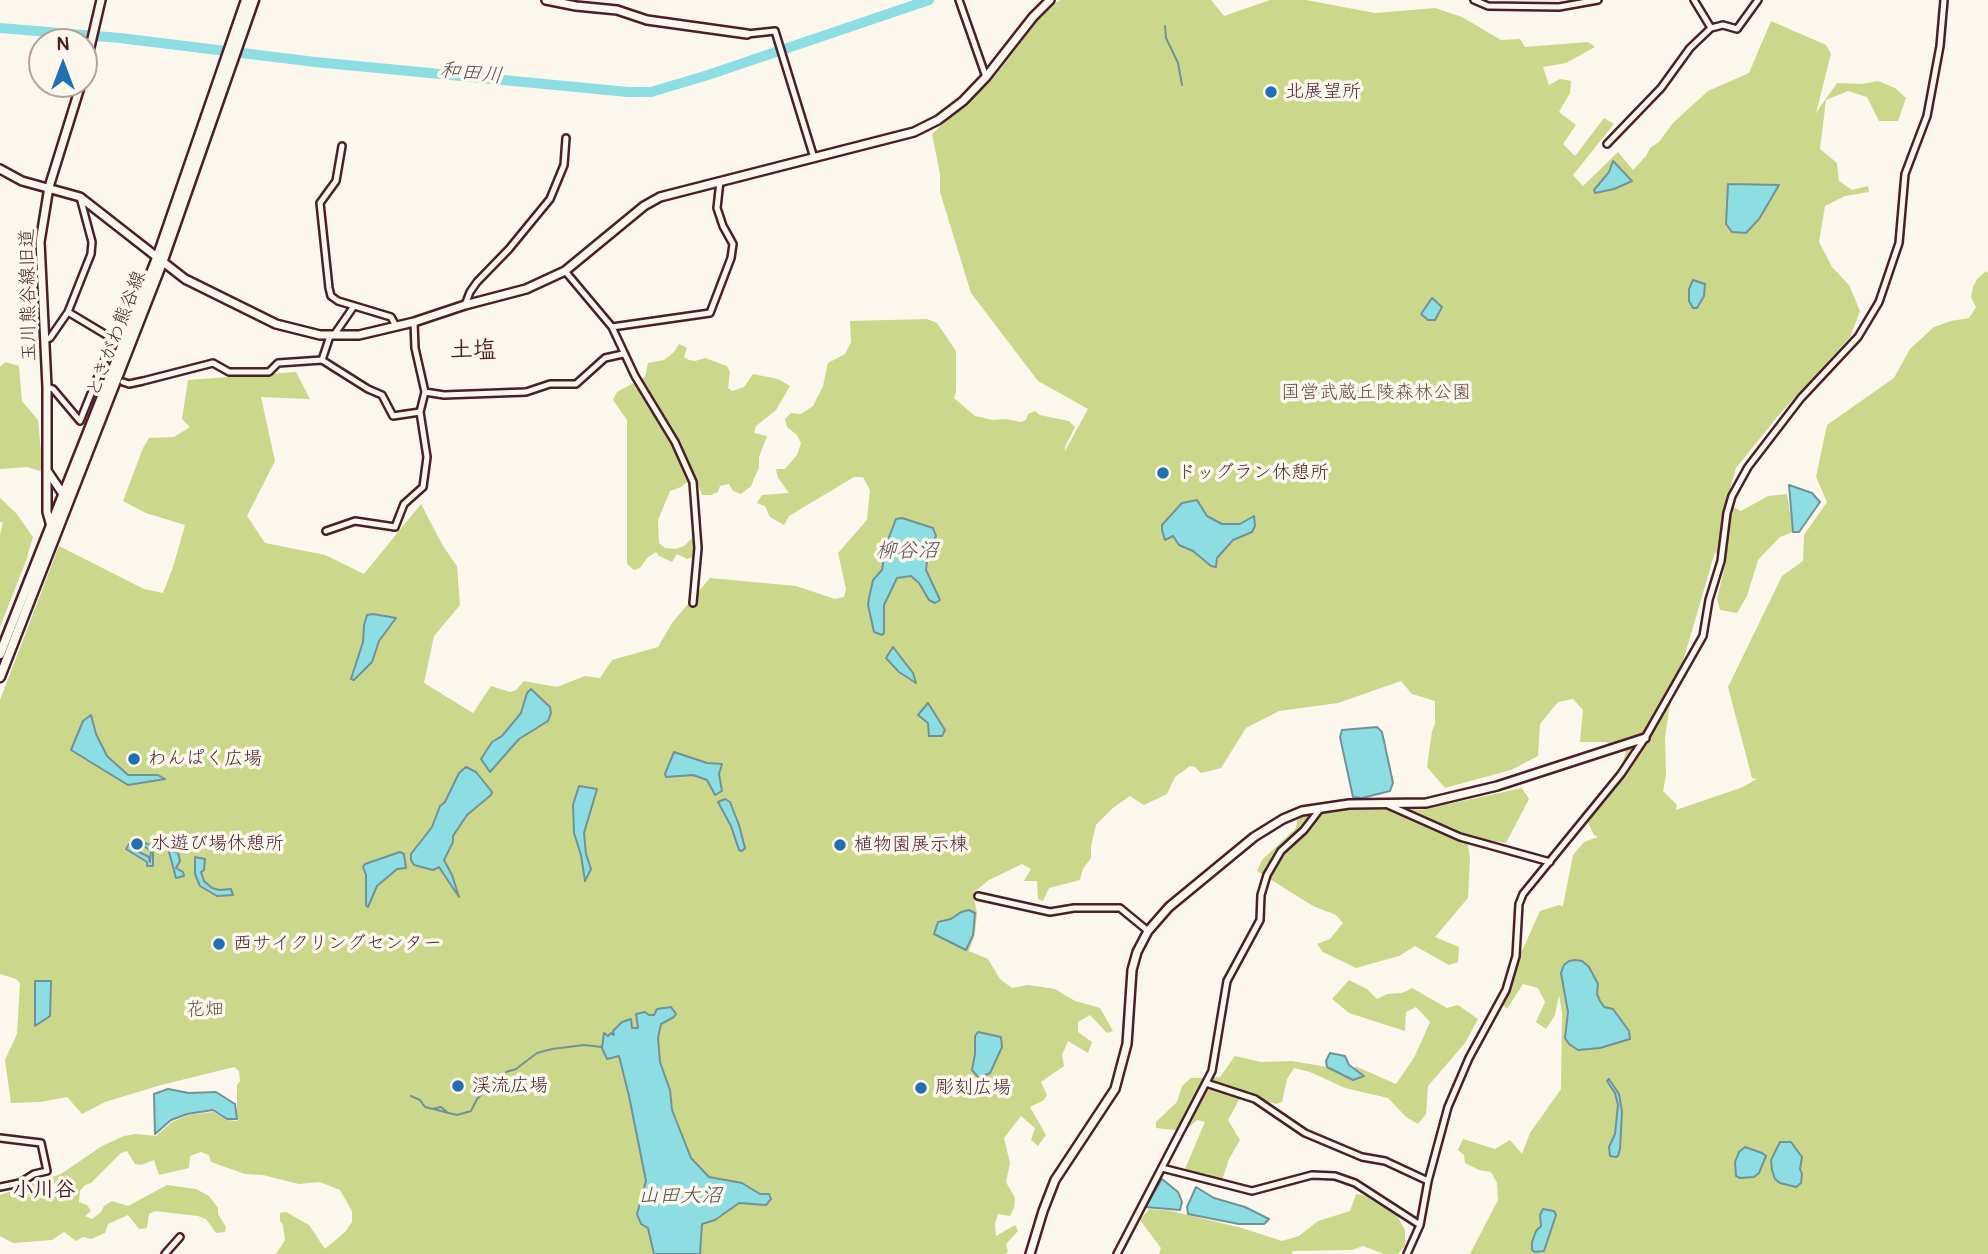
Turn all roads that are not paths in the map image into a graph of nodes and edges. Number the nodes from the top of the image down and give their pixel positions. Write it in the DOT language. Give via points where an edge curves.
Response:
graph roads {
  1 [pos="101,0"];
  2 [pos="246,0"];
  3 [pos="254,0"];
  4 [pos="547,0"];
  5 [pos="960,0"];
  6 [pos="1050,0"];
  7 [pos="1474,0"];
  8 [pos="1559,0"];
  9 [pos="1598,0"];
  10 [pos="1694,0"];
  11 [pos="1758,0"];
  12 [pos="1944,0"];
  13 [pos="579,3"];
  14 [pos="1559,7"];
  15 [pos="96,28"];
  16 [pos="1711,28"];
  17 [pos="239,33"];
  18 [pos="747,34"];
  19 [pos="986,77"];
  20 [pos="77,98"];
  21 [pos="566,138"];
  22 [pos="1607,144"];
  23 [pos="342,146"];
  24 [pos="814,158"];
  25 [pos="0,169"];
  26 [pos="720,180"];
  27 [pos="49,187"];
  28 [pos="80,197"];
  29 [pos="159,261"];
  30 [pos="565,271"];
  31 [pos="466,305"];
  32 [pos="354,306"];
  33 [pos="68,312"];
  34 [pos="414,322"];
  35 [pos="396,326"];
  36 [pos="612,327"];
  37 [pos="332,336"];
  38 [pos="45,340"];
  39 [pos="624,354"];
  40 [pos="321,360"];
  41 [pos="123,382"];
  42 [pos="47,387"];
  43 [pos="425,392"];
  44 [pos="420,412"];
  45 [pos="47,468"];
  46 [pos="71,477"];
  47 [pos="54,481"];
  48 [pos="64,494"];
  49 [pos="67,506"];
  50 [pos="51,526"];
  51 [pos="326,531"];
  52 [pos="693,603"];
  53 [pos="0,654"];
  54 [pos="0,677"];
  55 [pos="1645,738"];
  56 [pos="1383,803"];
  57 [pos="1320,809"];
  58 [pos="1550,862"];
  59 [pos="978,896"];
  60 [pos="1148,931"];
  61 [pos="1206,1083"];
  62 [pos="0,1138"];
  63 [pos="1163,1168"];
  64 [pos="1428,1181"];
  65 [pos="0,1188"];
  66 [pos="1420,1225"];
  67 [pos="180,1237"];
  68 [pos="165,1254"];
  69 [pos="1030,1254"];
  70 [pos="1116,1254"];
  71 [pos="1407,1254"];
  1 -- 15 [label="street"];
  2 -- 17 [label="main road, ときがわ熊谷線"];
  3 -- 17 [label="main road, ときがわ熊谷線"];
  4 -- 13 [label="street"];
  5 -- 19 [label="street"];
  6 -- 19 [label="street"];
  7 -- 14 [label="street" via="1488,6"];
  8 -- 14 [label="street"];
  9 -- 14 [label="street"];
  10 -- 16 [label="street"];
  11 -- 16 [label="street" via="1737,29"];
  12 -- 55 [label="street" via="1927,117 1905,174 1899,243 1880,302 1858,337 1801,398 1738,483 1727,513 1703,636"];
  13 -- 18 [label="street" via="647,20"];
  16 -- 22 [label="street"];
  17 -- 29 [label="main road, ときがわ熊谷線"];
  18 -- 24 [label="street" via="775,31"];
  19 -- 24 [label="street" via="954,109 914,132"];
  20 -- 27 [label="street, 玉川熊谷線旧道"];
  21 -- 31 [label="street" via="564,165 550,199 484,272"];
  23 -- 32 [label="street" via="336,181 320,203 331,296"];
  24 -- 26 [label="street"];
  25 -- 27 [label="street" via="22,181"];
  26 -- 30 [label="street" via="644,206"];
  26 -- 36 [label="street" via="718,208 733,244 709,313"];
  27 -- 28 [label="street"];
  27 -- 38 [label="street, 玉川熊谷線旧道" via="40,243"];
  28 -- 29 [label="street"];
  28 -- 33 [label="street" via="91,254"];
  29 -- 37 [label="street" via="203,289 276,324"];
  29 -- 46 [label="main road, ときがわ熊谷線"];
  29 -- 49 [label="main road, ときがわ熊谷線"];
  30 -- 31 [label="street" via="526,289"];
  30 -- 36 [label="street"];
  31 -- 34 [label="street"];
  32 -- 35 [label="street" via="391,317"];
  32 -- 37 [label="street"];
  33 -- 38 [label="street"];
  33 -- 42 [label="street" via="113,339 80,421"];
  34 -- 35 [label="street"];
  34 -- 43 [label="street"];
  35 -- 37 [label="street"];
  36 -- 39 [label="street"];
  37 -- 40 [label="street"];
  38 -- 42 [label="street, 玉川熊谷線旧道"];
  39 -- 43 [label="street" via="605,358 576,384 550,384 526,392"];
  39 -- 52 [label="street" via="693,482 698,548"];
  40 -- 41 [label="street" via="278,363 269,372 229,372 213,363"];
  40 -- 44 [label="street" via="382,395 393,416"];
  42 -- 45 [label="street, 玉川熊谷線旧道"];
  43 -- 44 [label="street"];
  44 -- 51 [label="street" via="427,457 423,487 404,504 395,527 355,521"];
  45 -- 47 [label="street"];
  45 -- 50 [label="street, 玉川熊谷線旧道"];
  46 -- 47 [label="street"];
  46 -- 48 [label="main road, ときがわ熊谷線"];
  47 -- 48 [label="street"];
  48 -- 49 [label="street"];
  48 -- 50 [label="main road, ときがわ熊谷線"];
  49 -- 54 [label="main road, ときがわ熊谷線"];
  50 -- 53 [label="main road, ときがわ熊谷線"];
  55 -- 56 [label="street" via="1497,786 1426,803"];
  55 -- 58 [label="street"];
  56 -- 57 [label="street"];
  56 -- 58 [label="street" via="1460,837"];
  57 -- 60 [label="street" via="1283,819 1254,837 1169,907"];
  57 -- 61 [label="street" via="1281,851 1267,875 1260,920 1227,981 1215,1061"];
  58 -- 64 [label="street" via="1522,898 1516,956 1506,990 1459,1077"];
  59 -- 60 [label="street" via="1050,912 1121,908"];
  60 -- 69 [label="street" via="1132,970 1127,1045 1118,1081 1055,1180"];
  61 -- 63 [label="street"];
  61 -- 64 [label="street" via="1255,1099 1315,1137"];
  62 -- 65 [label="street" via="41,1143 47,1171"];
  63 -- 66 [label="street" via="1252,1191 1312,1175 1335,1176 1355,1183"];
  63 -- 70 [label="street"];
  64 -- 66 [label="street"];
  66 -- 71 [label="street"];
  67 -- 68 [label="street"];
}
